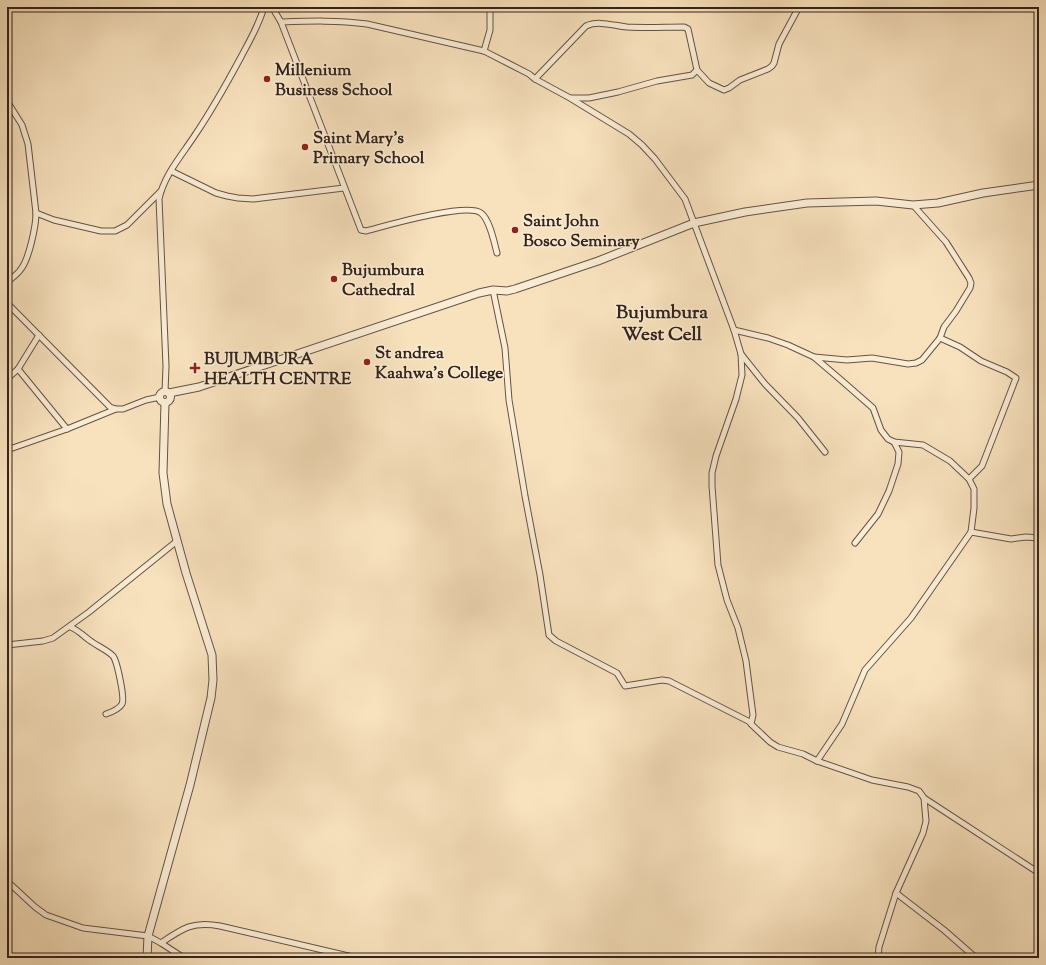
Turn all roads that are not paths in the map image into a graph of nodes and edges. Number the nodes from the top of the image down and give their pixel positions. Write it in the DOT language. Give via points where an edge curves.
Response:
graph roads {
  1 [pos="264,7"];
  2 [pos="272,7"];
  3 [pos="491,7"];
  4 [pos="799,7"];
  5 [pos="281,22"];
  6 [pos="484,51"];
  7 [pos="697,70"];
  8 [pos="535,79"];
  9 [pos="570,98"];
  10 [pos="7,101"];
  11 [pos="171,171"];
  12 [pos="1039,185"];
  13 [pos="344,188"];
  14 [pos="161,191"];
  15 [pos="913,205"];
  16 [pos="36,213"];
  17 [pos="694,223"];
  18 [pos="498,253"];
  19 [pos="7,282"];
  20 [pos="493,290"];
  21 [pos="7,303"];
  22 [pos="734,330"];
  23 [pos="39,335"];
  24 [pos="940,338"];
  25 [pos="741,354"];
  26 [pos="814,357"];
  27 [pos="18,369"];
  28 [pos="7,379"];
  29 [pos="165,394"];
  30 [pos="116,409"];
  31 [pos="67,429"];
  32 [pos="894,442"];
  33 [pos="7,443"];
  34 [pos="14,448"];
  35 [pos="7,450"];
  36 [pos="825,452"];
  37 [pos="969,479"];
  38 [pos="970,532"];
  39 [pos="1039,538"];
  40 [pos="177,541"];
  41 [pos="855,543"];
  42 [pos="70,626"];
  43 [pos="7,644"];
  44 [pos="106,714"];
  45 [pos="751,724"];
  46 [pos="817,761"];
  47 [pos="924,798"];
  48 [pos="1039,873"];
  49 [pos="7,881"];
  50 [pos="896,893"];
  51 [pos="148,936"];
  52 [pos="161,943"];
  53 [pos="147,958"];
  54 [pos="184,958"];
  55 [pos="357,958"];
  56 [pos="878,958"];
  57 [pos="976,958"];
  1 -- 11 [label="street" via="259,24 229,79"];
  2 -- 5 [label="street"];
  3 -- 6 [label="street" via="490,30"];
  4 -- 7 [label="street" via="780,44 774,63 768,69 740,80 724,90 709,83"];
  5 -- 6 [label="street" via="348,21"];
  5 -- 13 [label="street"];
  6 -- 8 [label="street"];
  7 -- 8 [label="street" via="690,32 684,27 627,27 596,23 586,26"];
  7 -- 9 [label="street" via="692,75 656,81 604,95"];
  8 -- 9 [label="street"];
  9 -- 17 [label="street" via="611,122 642,145 685,199"];
  10 -- 16 [label="street" via="28,144"];
  11 -- 13 [label="street" via="216,192 238,198 254,199"];
  11 -- 14 [label="street"];
  12 -- 15 [label="street"];
  13 -- 18 [label="street" via="359,227 363,231 441,212 477,211 487,220"];
  14 -- 16 [label="street" via="127,225 115,231 101,231"];
  14 -- 29 [label="street" via="159,199"];
  15 -- 17 [label="street" via="876,201 807,203"];
  15 -- 24 [label="street" via="946,242 971,283"];
  16 -- 19 [label="street" via="36,224 25,261 21,269"];
  17 -- 20 [label="street" via="598,261 515,289"];
  17 -- 22 [label="street"];
  20 -- 29 [label="street" via="199,387"];
  20 -- 45 [label="street" via="504,348 509,400 524,496 549,635 617,673 625,686 669,681"];
  21 -- 23 [label="street"];
  22 -- 25 [label="street"];
  22 -- 26 [label="street" via="799,349"];
  23 -- 27 [label="street"];
  23 -- 30 [label="street" via="110,407"];
  24 -- 26 [label="street" via="922,360 916,363 872,358 847,360"];
  24 -- 37 [label="street" via="1016,378 982,466"];
  25 -- 36 [label="street"];
  25 -- 45 [label="street" via="742,376 716,456 712,486 718,565 746,661 753,715"];
  26 -- 32 [label="street" via="873,408 881,430"];
  27 -- 28 [label="street"];
  27 -- 31 [label="street"];
  29 -- 30 [label="street" via="123,409"];
  29 -- 40 [label="street" via="171,399 165,403 163,473 167,504"];
  30 -- 31 [label="street"];
  31 -- 34 [label="street"];
  32 -- 37 [label="street" via="923,445 950,461"];
  32 -- 41 [label="street" via="899,452 898,464 889,491 878,514"];
  33 -- 34 [label="street"];
  34 -- 35 [label="street"];
  37 -- 38 [label="street" via="974,489"];
  38 -- 39 [label="street" via="1010,539"];
  38 -- 46 [label="street" via="911,618 865,670 842,724"];
  40 -- 42 [label="street"];
  40 -- 51 [label="street" via="212,655 214,680 190,785"];
  42 -- 43 [label="street" via="53,638 43,641"];
  42 -- 44 [label="street" via="114,657 123,700 120,707"];
  45 -- 46 [label="street" via="778,747"];
  46 -- 47 [label="street" via="872,780 908,787 919,791"];
  47 -- 48 [label="street"];
  47 -- 50 [label="street" via="926,821 923,833"];
  49 -- 51 [label="street" via="34,908 46,915 83,928"];
  50 -- 56 [label="street"];
  50 -- 57 [label="street"];
  51 -- 52 [label="street"];
  51 -- 53 [label="street"];
  52 -- 54 [label="street"];
  52 -- 55 [label="street" via="180,930 205,923"];
}
